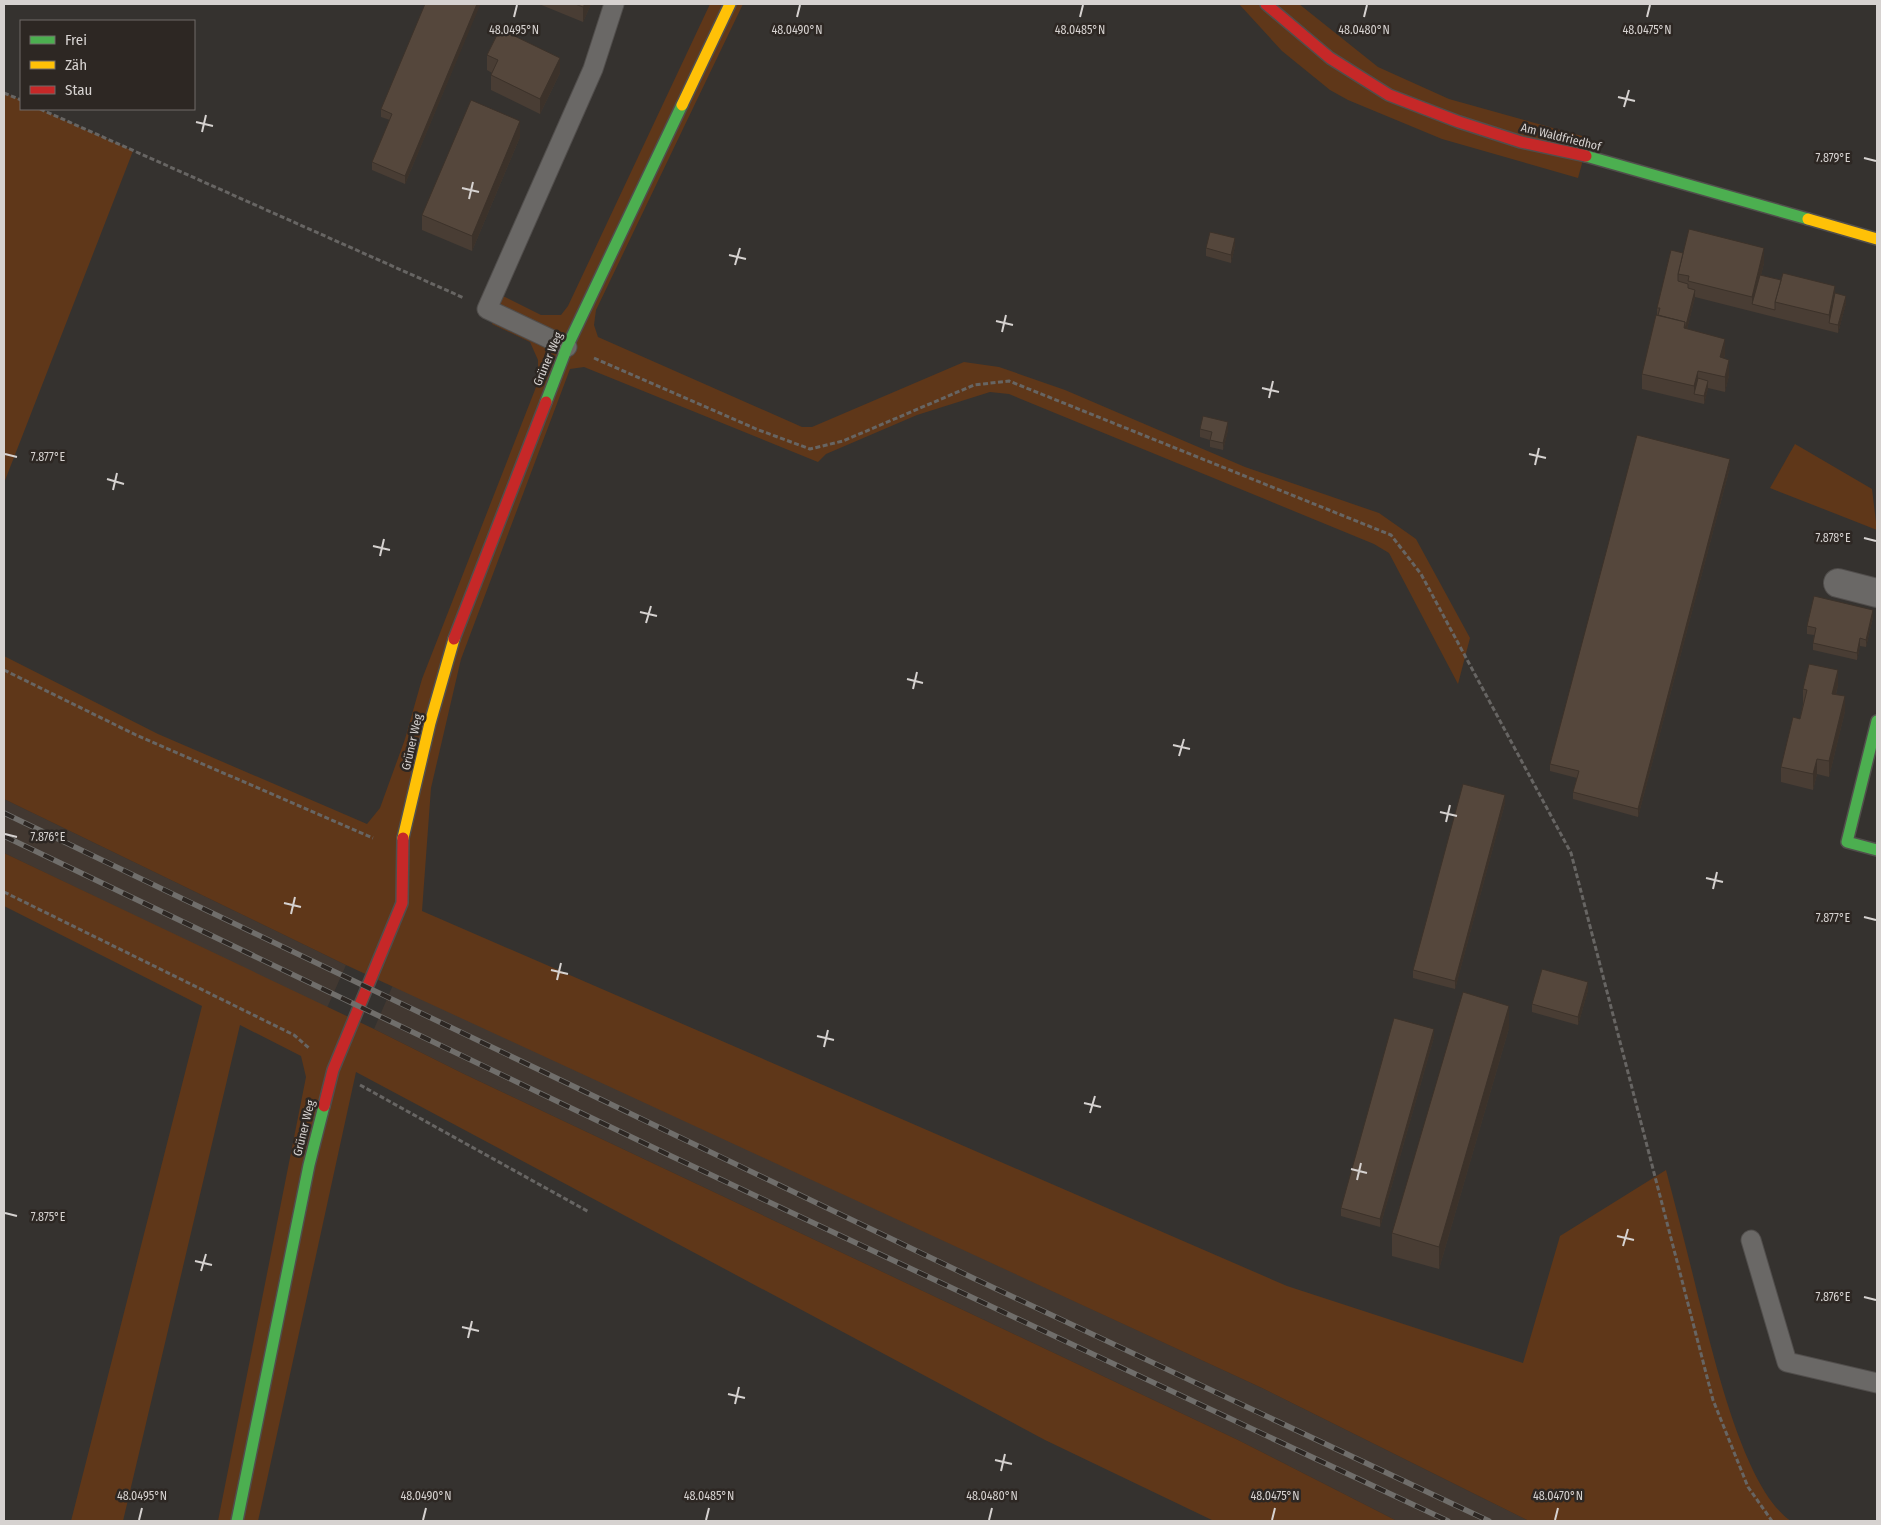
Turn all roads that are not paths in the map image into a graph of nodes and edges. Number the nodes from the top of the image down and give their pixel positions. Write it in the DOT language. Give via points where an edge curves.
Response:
graph roads {
  1 [pos="614,4"];
  2 [pos="730,4"];
  3 [pos="1266,4"];
  4 [pos="1877,239"];
  5 [pos="567,346"];
  6 [pos="1838,583"];
  7 [pos="1877,593"];
  8 [pos="1877,721"];
  9 [pos="1877,850"];
  10 [pos="1751,1240"];
  11 [pos="1877,1383"];
  12 [pos="237,1521"];
  1 -- 5 [label="lane" via="593,69 487,309"];
  2 -- 5 [label="street, Grüner Weg"];
  3 -- 4 [label="street, Am Waldfriedhof" via="1330,58 1389,95 1459,122 1520,142 1584,156"];
  5 -- 12 [label="street, Grüner Weg" via="457,629 430,723 403,851 402,903 333,1070 309,1165"];
  6 -- 7 [label="street"];
  8 -- 9 [label="street" via="1847,842"];
  10 -- 11 [label="lane" via="1787,1362"];
}
